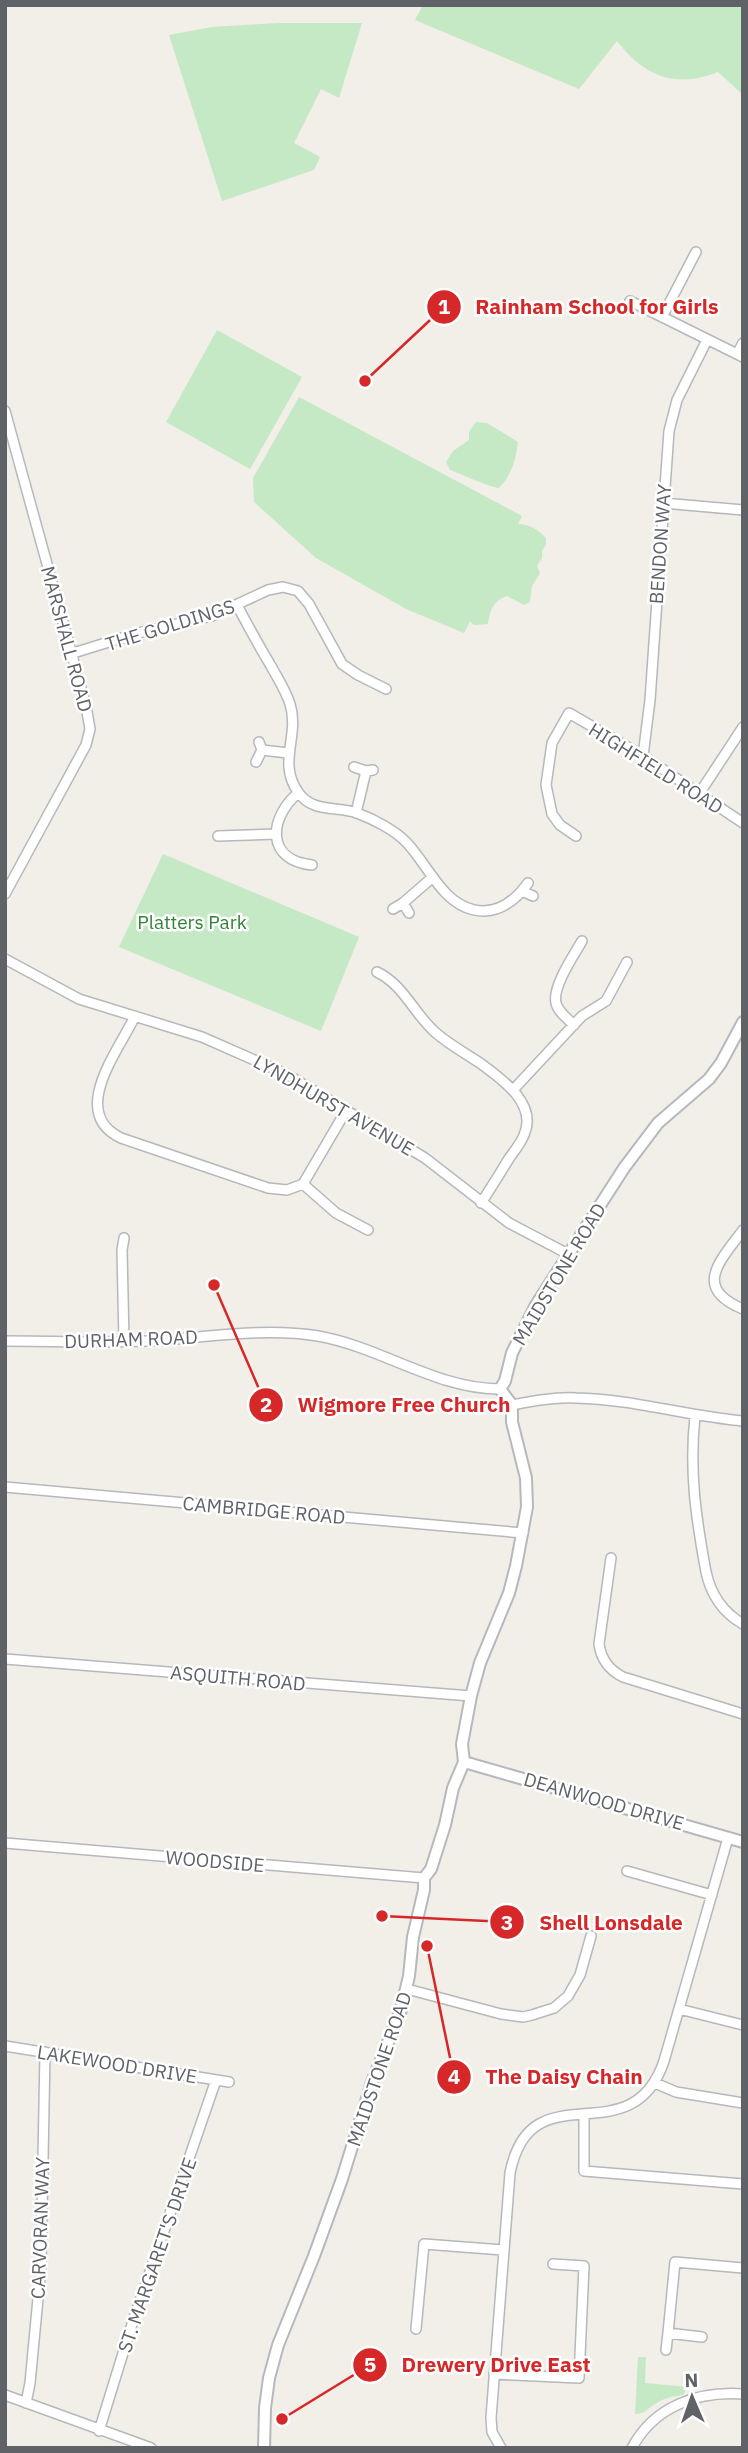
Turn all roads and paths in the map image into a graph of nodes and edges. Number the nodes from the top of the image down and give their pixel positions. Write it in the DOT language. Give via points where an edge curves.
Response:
graph roads {
  1 [pos="696,252"];
  2 [pos="630,301"];
  3 [pos="663,317"];
  4 [pos="707,340"];
  5 [pos="743,343"];
  6 [pos="740,355"];
  7 [pos="5,411"];
  8 [pos="663,503"];
  9 [pos="743,510"];
  10 [pos="237,606"];
  11 [pos="70,654"];
  12 [pos="386,689"];
  13 [pos="743,727"];
  14 [pos="288,753"];
  15 [pos="643,757"];
  16 [pos="256,762"];
  17 [pos="354,766"];
  18 [pos="298,793"];
  19 [pos="699,794"];
  20 [pos="356,813"];
  21 [pos="743,823"];
  22 [pos="276,834"];
  23 [pos="218,836"];
  24 [pos="576,836"];
  25 [pos="312,865"];
  26 [pos="433,877"];
  27 [pos="5,894"];
  28 [pos="533,896"];
  29 [pos="403,903"];
  30 [pos="393,909"];
  31 [pos="409,913"];
  32 [pos="582,941"];
  33 [pos="5,959"];
  34 [pos="627,962"];
  35 [pos="377,972"];
  36 [pos="135,1016"];
  37 [pos="743,1023"];
  38 [pos="574,1025"];
  39 [pos="513,1090"];
  40 [pos="346,1109"];
  41 [pos="303,1184"];
  42 [pos="481,1203"];
  43 [pos="368,1230"];
  44 [pos="743,1230"];
  45 [pos="124,1238"];
  46 [pos="568,1254"];
  47 [pos="743,1309"];
  48 [pos="5,1341"];
  49 [pos="124,1342"];
  50 [pos="500,1389"];
  51 [pos="512,1405"];
  52 [pos="695,1416"];
  53 [pos="743,1421"];
  54 [pos="5,1487"];
  55 [pos="523,1534"];
  56 [pos="611,1558"];
  57 [pos="743,1624"];
  58 [pos="5,1658"];
  59 [pos="471,1696"];
  60 [pos="743,1714"];
  61 [pos="464,1762"];
  62 [pos="728,1838"];
  63 [pos="743,1842"];
  64 [pos="5,1843"];
  65 [pos="627,1871"];
  66 [pos="424,1878"];
  67 [pos="712,1895"];
  68 [pos="591,1936"];
  69 [pos="407,1989"];
  70 [pos="679,2009"];
  71 [pos="743,2025"];
  72 [pos="5,2046"];
  73 [pos="45,2052"];
  74 [pos="216,2080"];
  75 [pos="229,2082"];
  76 [pos="655,2083"];
  77 [pos="743,2104"];
  78 [pos="584,2114"];
  79 [pos="743,2184"];
  80 [pos="503,2250"];
  81 [pos="553,2264"];
  82 [pos="743,2268"];
  83 [pos="416,2329"];
  84 [pos="668,2333"];
  85 [pos="702,2337"];
  86 [pos="666,2350"];
  87 [pos="494,2374"];
  88 [pos="743,2394"];
  89 [pos="5,2395"];
  90 [pos="26,2403"];
  91 [pos="99,2431"];
  92 [pos="151,2448"];
  93 [pos="264,2448"];
  94 [pos="501,2448"];
  95 [pos="632,2448"];
  1 -- 3 [label="street"];
  2 -- 3 [label="street"];
  3 -- 4 [label="street"];
  4 -- 6 [label="street"];
  4 -- 8 [label="street, BENDON WAY" via="673,412"];
  5 -- 6 [label="street"];
  7 -- 11 [label="street, MARSHALL ROAD"];
  8 -- 9 [label="street"];
  8 -- 15 [label="street, BENDON WAY"];
  10 -- 11 [label="street, THE GOLDINGS"];
  10 -- 12 [label="street, THE GOLDINGS" via="276,587 298,591 342,664"];
  10 -- 14 [label="street" via="290,704 294,731"];
  11 -- 27 [label="street, MARSHALL ROAD" via="86,706 89,736"];
  13 -- 19 [label="street"];
  14 -- 16 [label="street" via="260,746"];
  14 -- 18 [label="street"];
  15 -- 19 [label="street, HIGHFIELD ROAD"];
  15 -- 24 [label="street, HIGHFIELD ROAD" via="569,713 552,743 546,785 552,814"];
  17 -- 20 [label="street" via="370,771"];
  18 -- 20 [label="street" via="317,807"];
  18 -- 22 [label="street" via="278,817"];
  19 -- 21 [label="street, HIGHFIELD ROAD"];
  20 -- 26 [label="street" via="405,841"];
  22 -- 23 [label="street"];
  22 -- 25 [label="street" via="288,857"];
  26 -- 28 [label="street" via="457,902 476,910 503,907 524,887"];
  26 -- 29 [label="street"];
  29 -- 30 [label="street"];
  29 -- 31 [label="street"];
  32 -- 38 [label="street" via="555,998"];
  33 -- 36 [label="street, LYNDHURST AVENUE" via="79,999"];
  34 -- 38 [label="street" via="610,996"];
  35 -- 39 [label="street" via="398,986 420,1019 439,1036"];
  36 -- 40 [label="street, LYNDHURST AVENUE" via="254,1058"];
  36 -- 41 [label="street" via="96,1094 107,1129 121,1138 268,1188 287,1190"];
  37 -- 46 [label="street, MAIDSTONE ROAD" via="709,1079 658,1123 636,1151"];
  38 -- 39 [label="street"];
  39 -- 42 [label="street" via="526,1110 525,1134"];
  40 -- 41 [label="street"];
  40 -- 42 [label="street, LYNDHURST AVENUE" via="425,1158"];
  41 -- 43 [label="street" via="336,1213"];
  42 -- 46 [label="street, LYNDHURST AVENUE"];
  44 -- 47 [label="street" via="714,1276 721,1297"];
  45 -- 49 [label="street"];
  46 -- 50 [label="street, MAIDSTONE ROAD" via="522,1331"];
  48 -- 49 [label="street, DURHAM ROAD"];
  49 -- 50 [label="street, DURHAM ROAD" via="234,1335 317,1336 460,1385"];
  50 -- 51 [label="street, MAIDSTONE ROAD"];
  51 -- 52 [label="street" via="578,1398"];
  51 -- 55 [label="street, MAIDSTONE ROAD" via="527,1478"];
  52 -- 53 [label="street"];
  52 -- 57 [label="street" via="692,1491 709,1584 724,1610"];
  54 -- 55 [label="street, CAMBRIDGE ROAD"];
  55 -- 59 [label="street, MAIDSTONE ROAD" via="509,1593"];
  56 -- 60 [label="street" via="599,1644 608,1665 623,1677"];
  58 -- 59 [label="street, ASQUITH ROAD"];
  59 -- 61 [label="street, MAIDSTONE ROAD" via="462,1744"];
  61 -- 62 [label="street, DEANWOOD DRIVE"];
  61 -- 66 [label="street, MAIDSTONE ROAD" via="431,1869"];
  62 -- 63 [label="street, DEANWOOD DRIVE"];
  62 -- 67 [label="street"];
  64 -- 66 [label="street, WOODSIDE"];
  65 -- 67 [label="street"];
  66 -- 69 [label="street, MAIDSTONE ROAD"];
  67 -- 70 [label="street"];
  68 -- 69 [label="street" via="580,1975 568,1996 554,2008 532,2015 501,2014"];
  69 -- 93 [label="street, MAIDSTONE ROAD" via="342,2179 278,2345 269,2378"];
  70 -- 71 [label="street"];
  70 -- 76 [label="street"];
  72 -- 73 [label="street, LAKEWOOD DRIVE"];
  73 -- 74 [label="street, LAKEWOOD DRIVE"];
  73 -- 90 [label="street, CARVORAN WAY" via="41,2267"];
  74 -- 75 [label="street, LAKEWOOD DRIVE"];
  74 -- 91 [label="street, ST. MARGARET'S DRIVE"];
  76 -- 77 [label="street" via="676,2092"];
  76 -- 78 [label="street" via="624,2108"];
  78 -- 79 [label="street" via="584,2171"];
  78 -- 80 [label="street" via="545,2120 522,2141 510,2173"];
  80 -- 83 [label="street" via="424,2244"];
  80 -- 87 [label="street"];
  81 -- 87 [label="street" via="584,2266 579,2378"];
  82 -- 84 [label="street" via="675,2262"];
  84 -- 85 [label="street"];
  84 -- 86 [label="street"];
  87 -- 94 [label="street" via="491,2426"];
  88 -- 95 [label="street" via="706,2395 671,2407 646,2426"];
  89 -- 90 [label="street"];
  90 -- 91 [label="street"];
  91 -- 92 [label="street"];
}
